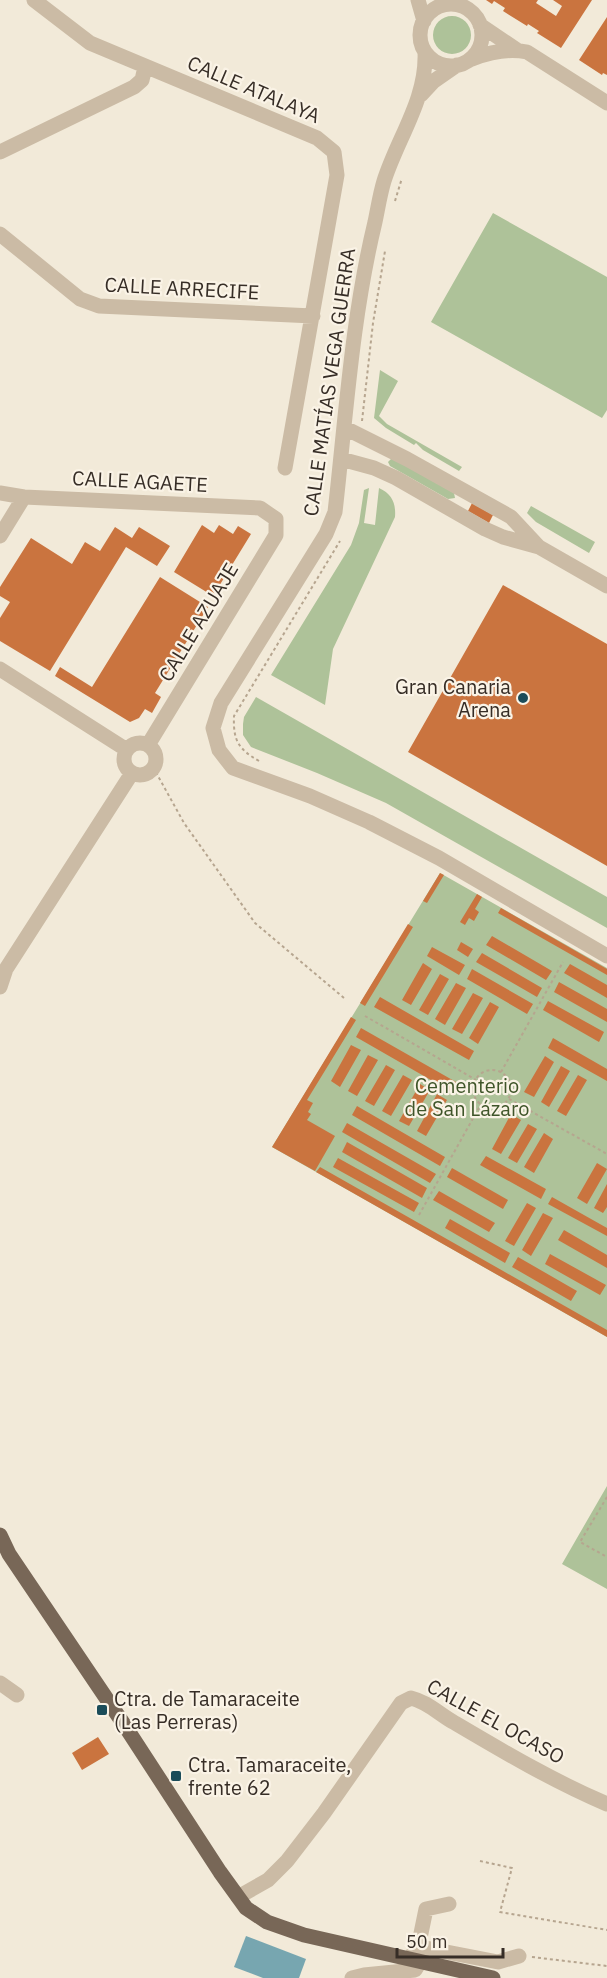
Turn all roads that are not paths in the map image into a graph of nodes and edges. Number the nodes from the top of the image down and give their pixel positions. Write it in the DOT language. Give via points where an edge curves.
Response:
graph roads {
  1 [pos="34,0"];
  2 [pos="418,0"];
  3 [pos="452,2"];
  4 [pos="424,21"];
  5 [pos="480,25"];
  6 [pos="517,50"];
  7 [pos="425,52"];
  8 [pos="472,59"];
  9 [pos="457,65"];
  10 [pos="145,67"];
  11 [pos="421,95"];
  12 [pos="607,103"];
  13 [pos="0,152"];
  14 [pos="0,234"];
  15 [pos="313,316"];
  16 [pos="345,428"];
  17 [pos="341,459"];
  18 [pos="285,468"];
  19 [pos="466,487"];
  20 [pos="0,494"];
  21 [pos="24,497"];
  22 [pos="448,508"];
  23 [pos="512,511"];
  24 [pos="276,519"];
  25 [pos="492,532"];
  26 [pos="0,536"];
  27 [pos="539,547"];
  28 [pos="607,585"];
  29 [pos="0,669"];
  30 [pos="148,745"];
  31 [pos="127,750"];
  32 [pos="132,773"];
  33 [pos="607,956"];
  34 [pos="0,987"];
  35 [pos="0,1535"];
  36 [pos="0,1683"];
  37 [pos="17,1695"];
  38 [pos="607,1804"];
  39 [pos="238,1897"];
  40 [pos="449,1904"];
  41 [pos="519,1956"];
  42 [pos="415,1961"];
  43 [pos="353,1978"];
  44 [pos="493,1978"];
  1 -- 10 [label="street, CALLE ATALAYA" via="90,43"];
  2 -- 4 [label="street"];
  3 -- 4 [label="street" via="437,8"];
  3 -- 5 [label="street" via="473,13"];
  4 -- 7 [label="street" via="421,42"];
  5 -- 6 [label="street"];
  5 -- 8 [label="street" via="482,40"];
  6 -- 8 [label="street"];
  6 -- 12 [label="street" via="545,62"];
  7 -- 9 [label="street" via="441,64"];
  7 -- 11 [label="street, CALLE MATÍAS VEGA GUERRA"];
  8 -- 9 [label="street"];
  9 -- 11 [label="street, CALLE MATÍAS VEGA GUERRA"];
  10 -- 13 [label="street" via="142,80 134,87"];
  10 -- 15 [label="street, CALLE ATALAYA" via="317,138 333,152 337,175"];
  11 -- 16 [label="street, CALLE MATÍAS VEGA GUERRA" via="384,181 356,321"];
  14 -- 15 [label="street, CALLE ARRECIFE" via="80,299 99,306"];
  15 -- 18 [label="street, CALLE ATALAYA"];
  16 -- 17 [label="street, CALLE MATÍAS VEGA GUERRA"];
  16 -- 19 [label="street"];
  17 -- 22 [label="street" via="374,468"];
  17 -- 33 [label="street, CALLE MATÍAS VEGA GUERRA" via="335,512 326,534 221,703 213,728 219,750 233,768 369,822"];
  19 -- 22 [label="street" via="457,505"];
  19 -- 23 [label="street"];
  20 -- 21 [label="street, CALLE AGAETE"];
  21 -- 24 [label="street, CALLE AGAETE" via="260,508"];
  21 -- 26 [label="street"];
  22 -- 25 [label="street"];
  23 -- 25 [label="street" via="501,531"];
  23 -- 27 [label="street"];
  24 -- 30 [label="street, CALLE AZUAJE" via="276,535"];
  25 -- 27 [label="street"];
  27 -- 28 [label="street"];
  29 -- 31 [label="street"];
  30 -- 31 [label="street" via="135,744"];
  30 -- 32 [label="street" via="154,753 153,767 142,775"];
  31 -- 32 [label="street" via="125,765"];
  32 -- 34 [label="street" via="6,969"];
  35 -- 39 [label="main road"];
  36 -- 37 [label="street"];
  38 -- 39 [label="street, CALLE EL OCASO" via="411,1698 401,1703 286,1861 268,1880"];
  39 -- 42 [label="main road" via="246,1908 267,1922 304,1935"];
  40 -- 42 [label="street" via="426,1909"];
  41 -- 42 [label="street" via="498,1962 426,1948"];
  42 -- 43 [label="street" via="415,1970"];
  42 -- 44 [label="main road"];
}
